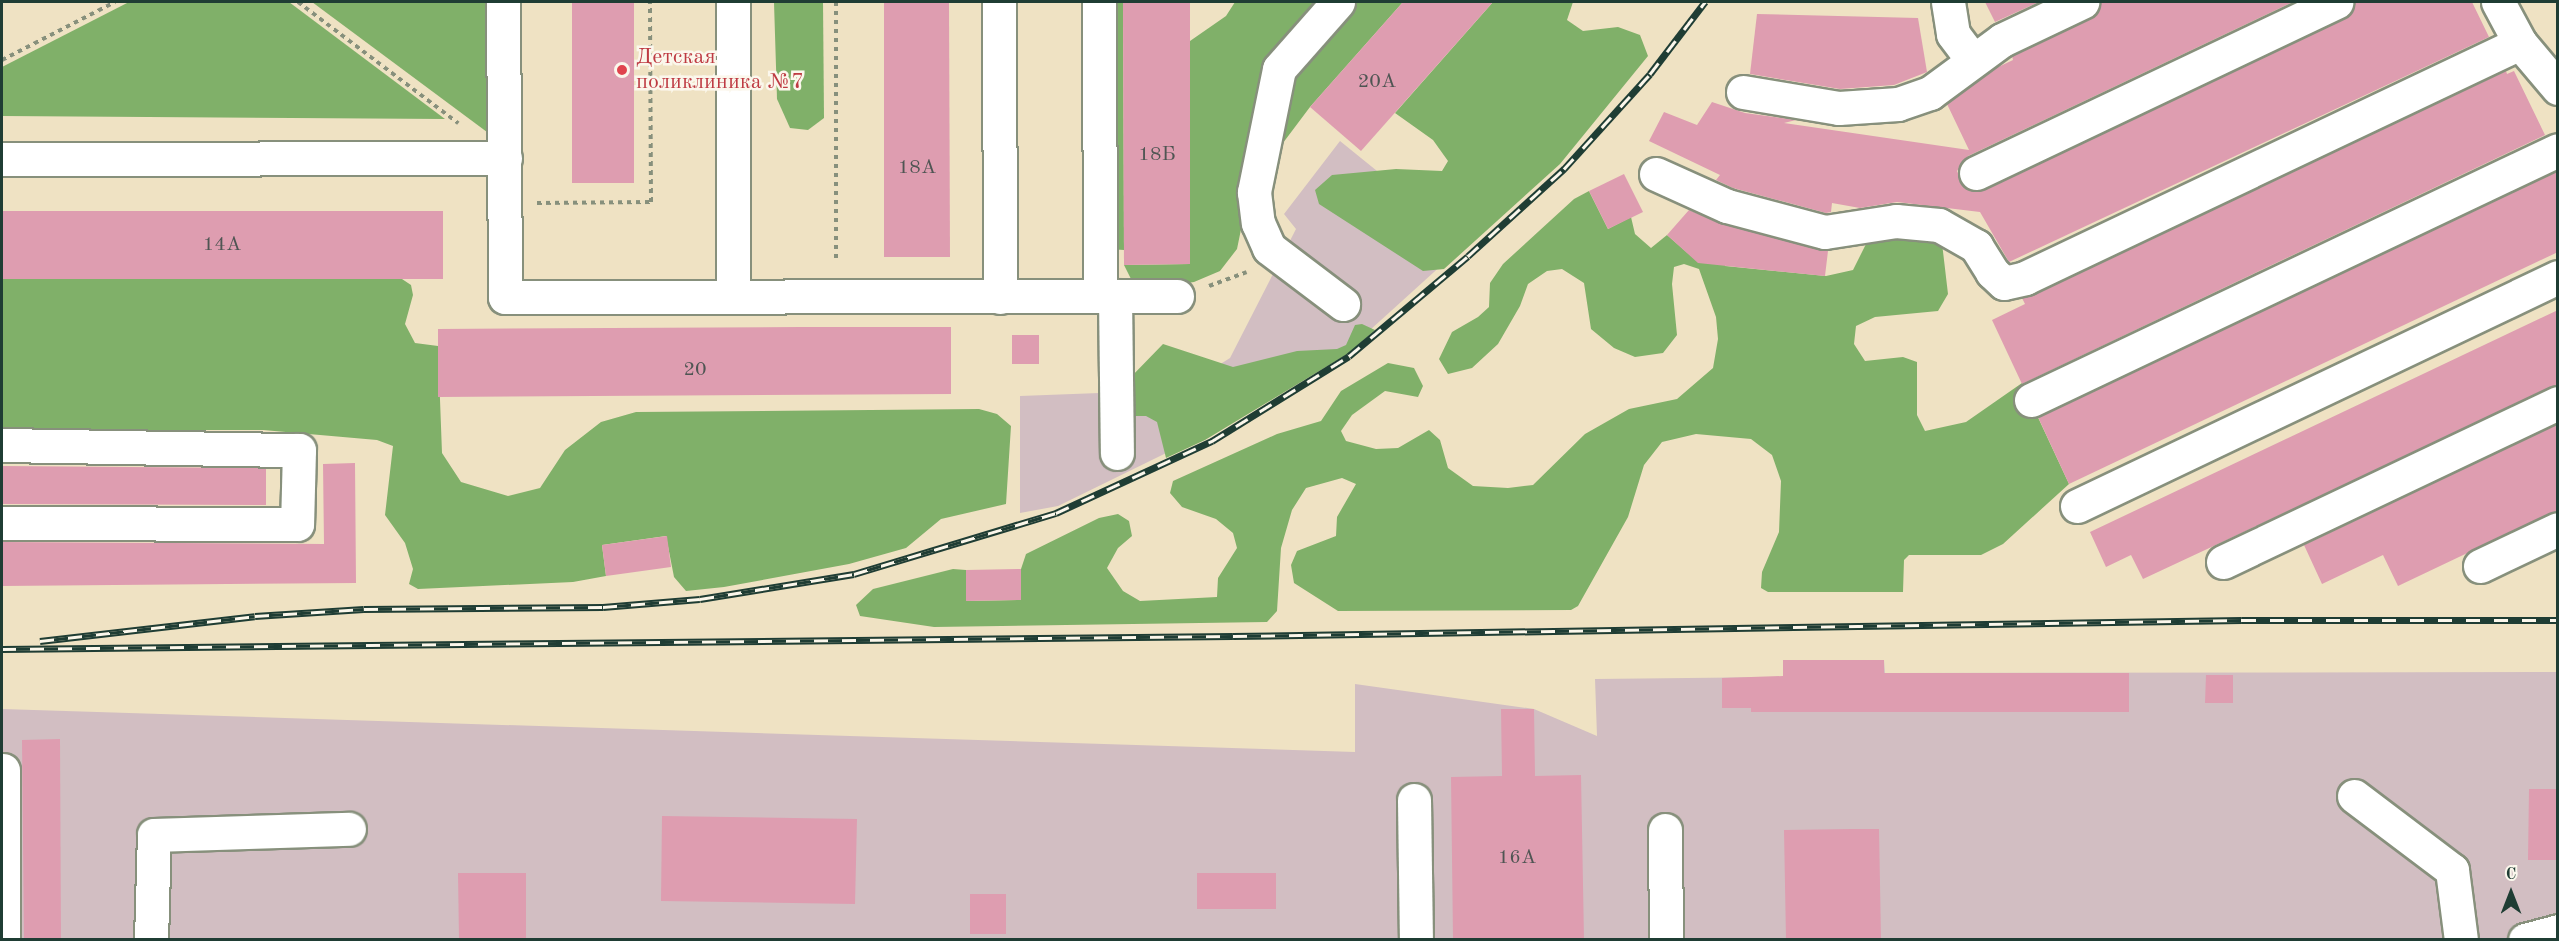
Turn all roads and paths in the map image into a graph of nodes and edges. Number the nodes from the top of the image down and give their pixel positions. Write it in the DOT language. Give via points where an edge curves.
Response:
graph roads {
  1 [pos="115,2"];
  2 [pos="298,2"];
  3 [pos="504,2"];
  4 [pos="650,2"];
  5 [pos="733,2"];
  6 [pos="836,2"];
  7 [pos="999,2"];
  8 [pos="1099,2"];
  9 [pos="1338,2"];
  10 [pos="1948,2"];
  11 [pos="2082,2"];
  12 [pos="2336,2"];
  13 [pos="2498,2"];
  14 [pos="2520,42"];
  15 [pos="1972,59"];
  16 [pos="2,60"];
  17 [pos="2558,88"];
  18 [pos="1743,92"];
  19 [pos="2558,150"];
  20 [pos="505,158"];
  21 [pos="2,159"];
  22 [pos="1976,173"];
  23 [pos="1656,174"];
  24 [pos="505,203"];
  25 [pos="1269,248"];
  26 [pos="2558,277"];
  27 [pos="1107,296"];
  28 [pos="1177,296"];
  29 [pos="733,297"];
  30 [pos="837,297"];
  31 [pos="1000,297"];
  32 [pos="1343,304"];
  33 [pos="2031,400"];
  34 [pos="2558,403"];
  35 [pos="2,445"];
  36 [pos="1117,453"];
  37 [pos="2077,506"];
  38 [pos="2,523"];
  39 [pos="2558,529"];
  40 [pos="2223,562"];
  41 [pos="2480,566"];
  42 [pos="3,770"];
  43 [pos="2354,796"];
  44 [pos="1414,800"];
  45 [pos="349,829"];
  46 [pos="1665,830"];
  47 [pos="2558,931"];
  48 [pos="3,939"];
  49 [pos="151,939"];
  50 [pos="1416,939"];
  51 [pos="1666,939"];
  52 [pos="2461,939"];
  53 [pos="2524,939"];
  1 -- 16 [label="path"];
  2 -- 20 [label="path"];
  3 -- 20 [label="street"];
  4 -- 24 [label="path" via="651,202"];
  5 -- 29 [label="street"];
  6 -- 30 [label="path"];
  7 -- 31 [label="street"];
  8 -- 27 [label="street"];
  9 -- 25 [label="street" via="1279,69 1254,192 1258,222"];
  10 -- 15 [label="street" via="1953,34"];
  11 -- 15 [label="street" via="2002,40"];
  12 -- 22 [label="street"];
  13 -- 14 [label="street"];
  14 -- 17 [label="street"];
  14 -- 23 [label="street" via="2025,278 2004,283 1976,246 1939,225 1896,221 1825,232 1727,206"];
  15 -- 18 [label="street" via="1930,93 1898,104 1839,108"];
  19 -- 33 [label="street"];
  20 -- 21 [label="street"];
  20 -- 24 [label="street"];
  24 -- 29 [label="street" via="505,297"];
  25 -- 28 [label="path" via="1244,274"];
  25 -- 32 [label="street"];
  26 -- 37 [label="street"];
  27 -- 28 [label="street"];
  27 -- 31 [label="street"];
  27 -- 36 [label="street"];
  29 -- 30 [label="street"];
  30 -- 31 [label="street"];
  34 -- 40 [label="street"];
  35 -- 38 [label="street" via="299,450 297,524"];
  39 -- 41 [label="street"];
  42 -- 48 [label="street"];
  43 -- 52 [label="street" via="2452,870"];
  44 -- 50 [label="street"];
  45 -- 49 [label="street" via="154,835"];
  46 -- 51 [label="street"];
  47 -- 53 [label="street"];
}
